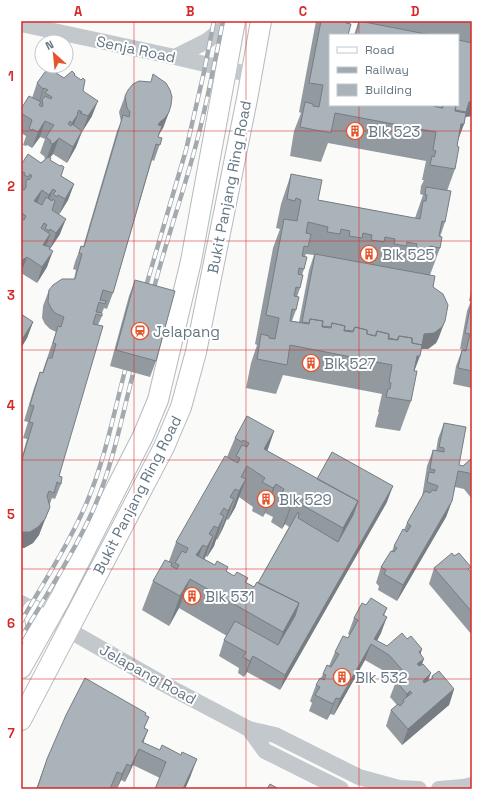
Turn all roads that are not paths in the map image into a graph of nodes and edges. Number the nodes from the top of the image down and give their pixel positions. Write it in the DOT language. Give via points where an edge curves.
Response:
graph roads {
  1 [pos="234,21"];
  2 [pos="261,21"];
  3 [pos="21,24"];
  4 [pos="175,57"];
  5 [pos="226,69"];
  6 [pos="252,75"];
  7 [pos="34,611"];
  8 [pos="68,630"];
  9 [pos="21,668"];
  10 [pos="21,720"];
  11 [pos="249,729"];
  12 [pos="472,784"];
  13 [pos="341,789"];
  14 [pos="419,789"];
  15 [pos="439,789"];
  1 -- 4 [label="street" via="193,49"];
  1 -- 5 [label="main road, Bukit Panjang Ring Road"];
  2 -- 6 [label="main road, Bukit Panjang Ring Road"];
  3 -- 4 [label="street, Senja Road"];
  4 -- 5 [label="street, Senja Road"];
  5 -- 6 [label="street, Senja Road"];
  5 -- 7 [label="main road, Bukit Panjang Ring Road" via="191,261 158,400 144,436 61,597"];
  6 -- 8 [label="main road, Bukit Panjang Ring Road" via="196,352 182,407 164,447"];
  7 -- 8 [label="street, Jelapang Road"];
  7 -- 9 [label="main road" via="37,626 34,645"];
  8 -- 10 [label="main road, Bukit Panjang Ring Road"];
  8 -- 11 [label="street, Jelapang Road"];
  11 -- 13 [label="street, Jelapang Road" via="266,751"];
  11 -- 14 [label="street, Jelapang Road" via="275,735 359,778 399,788"];
  12 -- 15 [label="street"];
}
